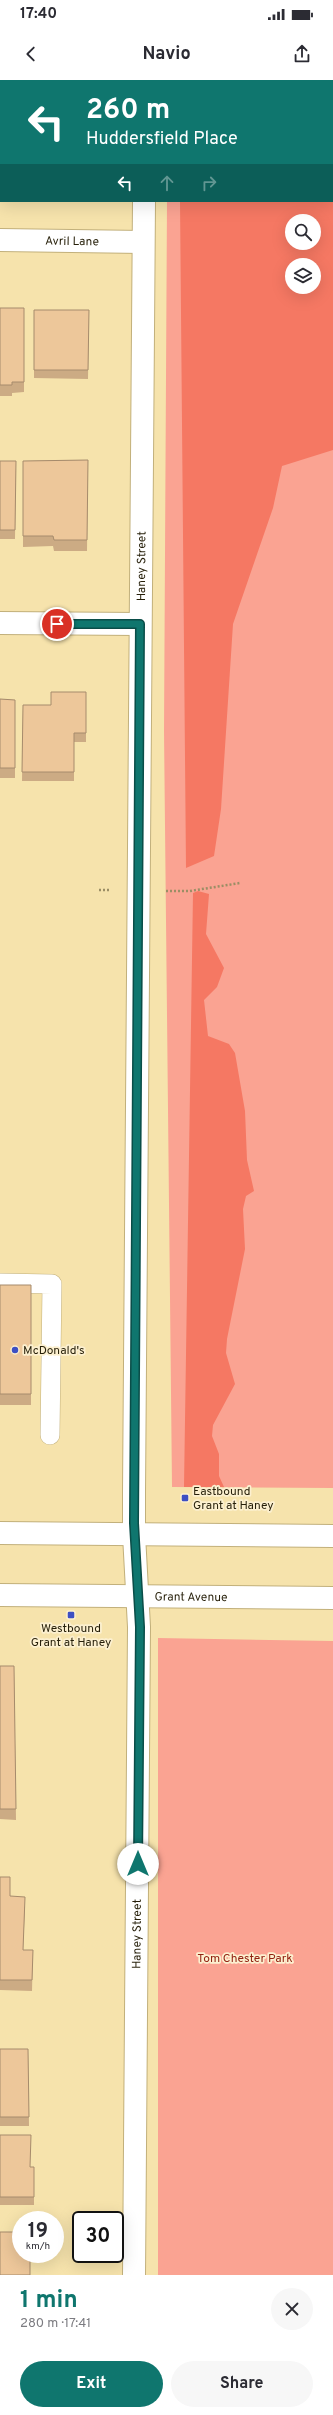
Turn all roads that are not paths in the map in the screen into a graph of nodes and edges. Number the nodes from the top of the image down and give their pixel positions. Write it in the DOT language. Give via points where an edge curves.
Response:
graph roads {
  1 [pos="144,202"];
  2 [pos="0,240"];
  3 [pos="143,242"];
  4 [pos="0,623"];
  5 [pos="140,624"];
  6 [pos="0,1283"];
  7 [pos="50,1435"];
  8 [pos="0,1533"];
  9 [pos="134,1534"];
  10 [pos="333,1536"];
  11 [pos="0,1595"];
  12 [pos="138,1597"];
  13 [pos="333,1598"];
  14 [pos="134,2275"];
  1 -- 3 [label="street, Haney Street"];
  2 -- 3 [label="street, Avril Lane"];
  3 -- 5 [label="street, Haney Street"];
  4 -- 5 [label="street"];
  5 -- 9 [label="street, Haney Street"];
  6 -- 7 [label="lane" via="52,1284"];
  8 -- 9 [label="street"];
  9 -- 10 [label="street"];
  9 -- 12 [label="street, Haney Street"];
  11 -- 12 [label="street, Grant Avenue"];
  12 -- 13 [label="street, Grant Avenue"];
  12 -- 14 [label="street, Haney Street"];
}
